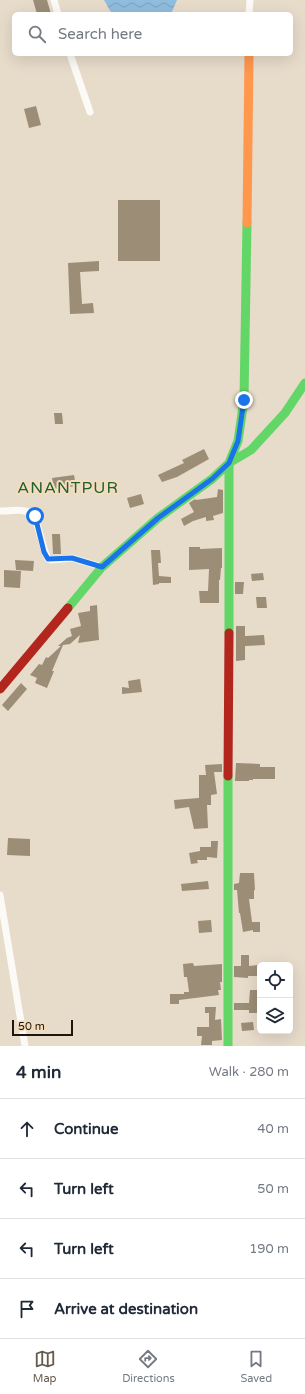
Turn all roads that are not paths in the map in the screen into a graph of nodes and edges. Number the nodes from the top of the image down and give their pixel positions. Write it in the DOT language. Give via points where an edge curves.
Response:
graph roads {
  1 [pos="54,0"];
  2 [pos="250,0"];
  3 [pos="57,12"];
  4 [pos="249,12"];
  5 [pos="71,56"];
  6 [pos="249,56"];
  7 [pos="90,112"];
  8 [pos="305,384"];
  9 [pos="229,463"];
  10 [pos="0,511"];
  11 [pos="102,567"];
  12 [pos="0,689"];
  13 [pos="0,895"];
  14 [pos="25,1046"];
  15 [pos="228,1046"];
  1 -- 3 [label="street"];
  2 -- 4 [label="street"];
  5 -- 7 [label="street"];
  6 -- 9 [label="street" via="244,400 238,441"];
  8 -- 9 [label="street" via="266,435 251,450"];
  9 -- 11 [label="street" via="212,479 158,518"];
  9 -- 15 [label="street"];
  10 -- 11 [label="street" via="19,510 34,514 48,559 72,558"];
  11 -- 12 [label="street"];
  13 -- 14 [label="street"];
}
